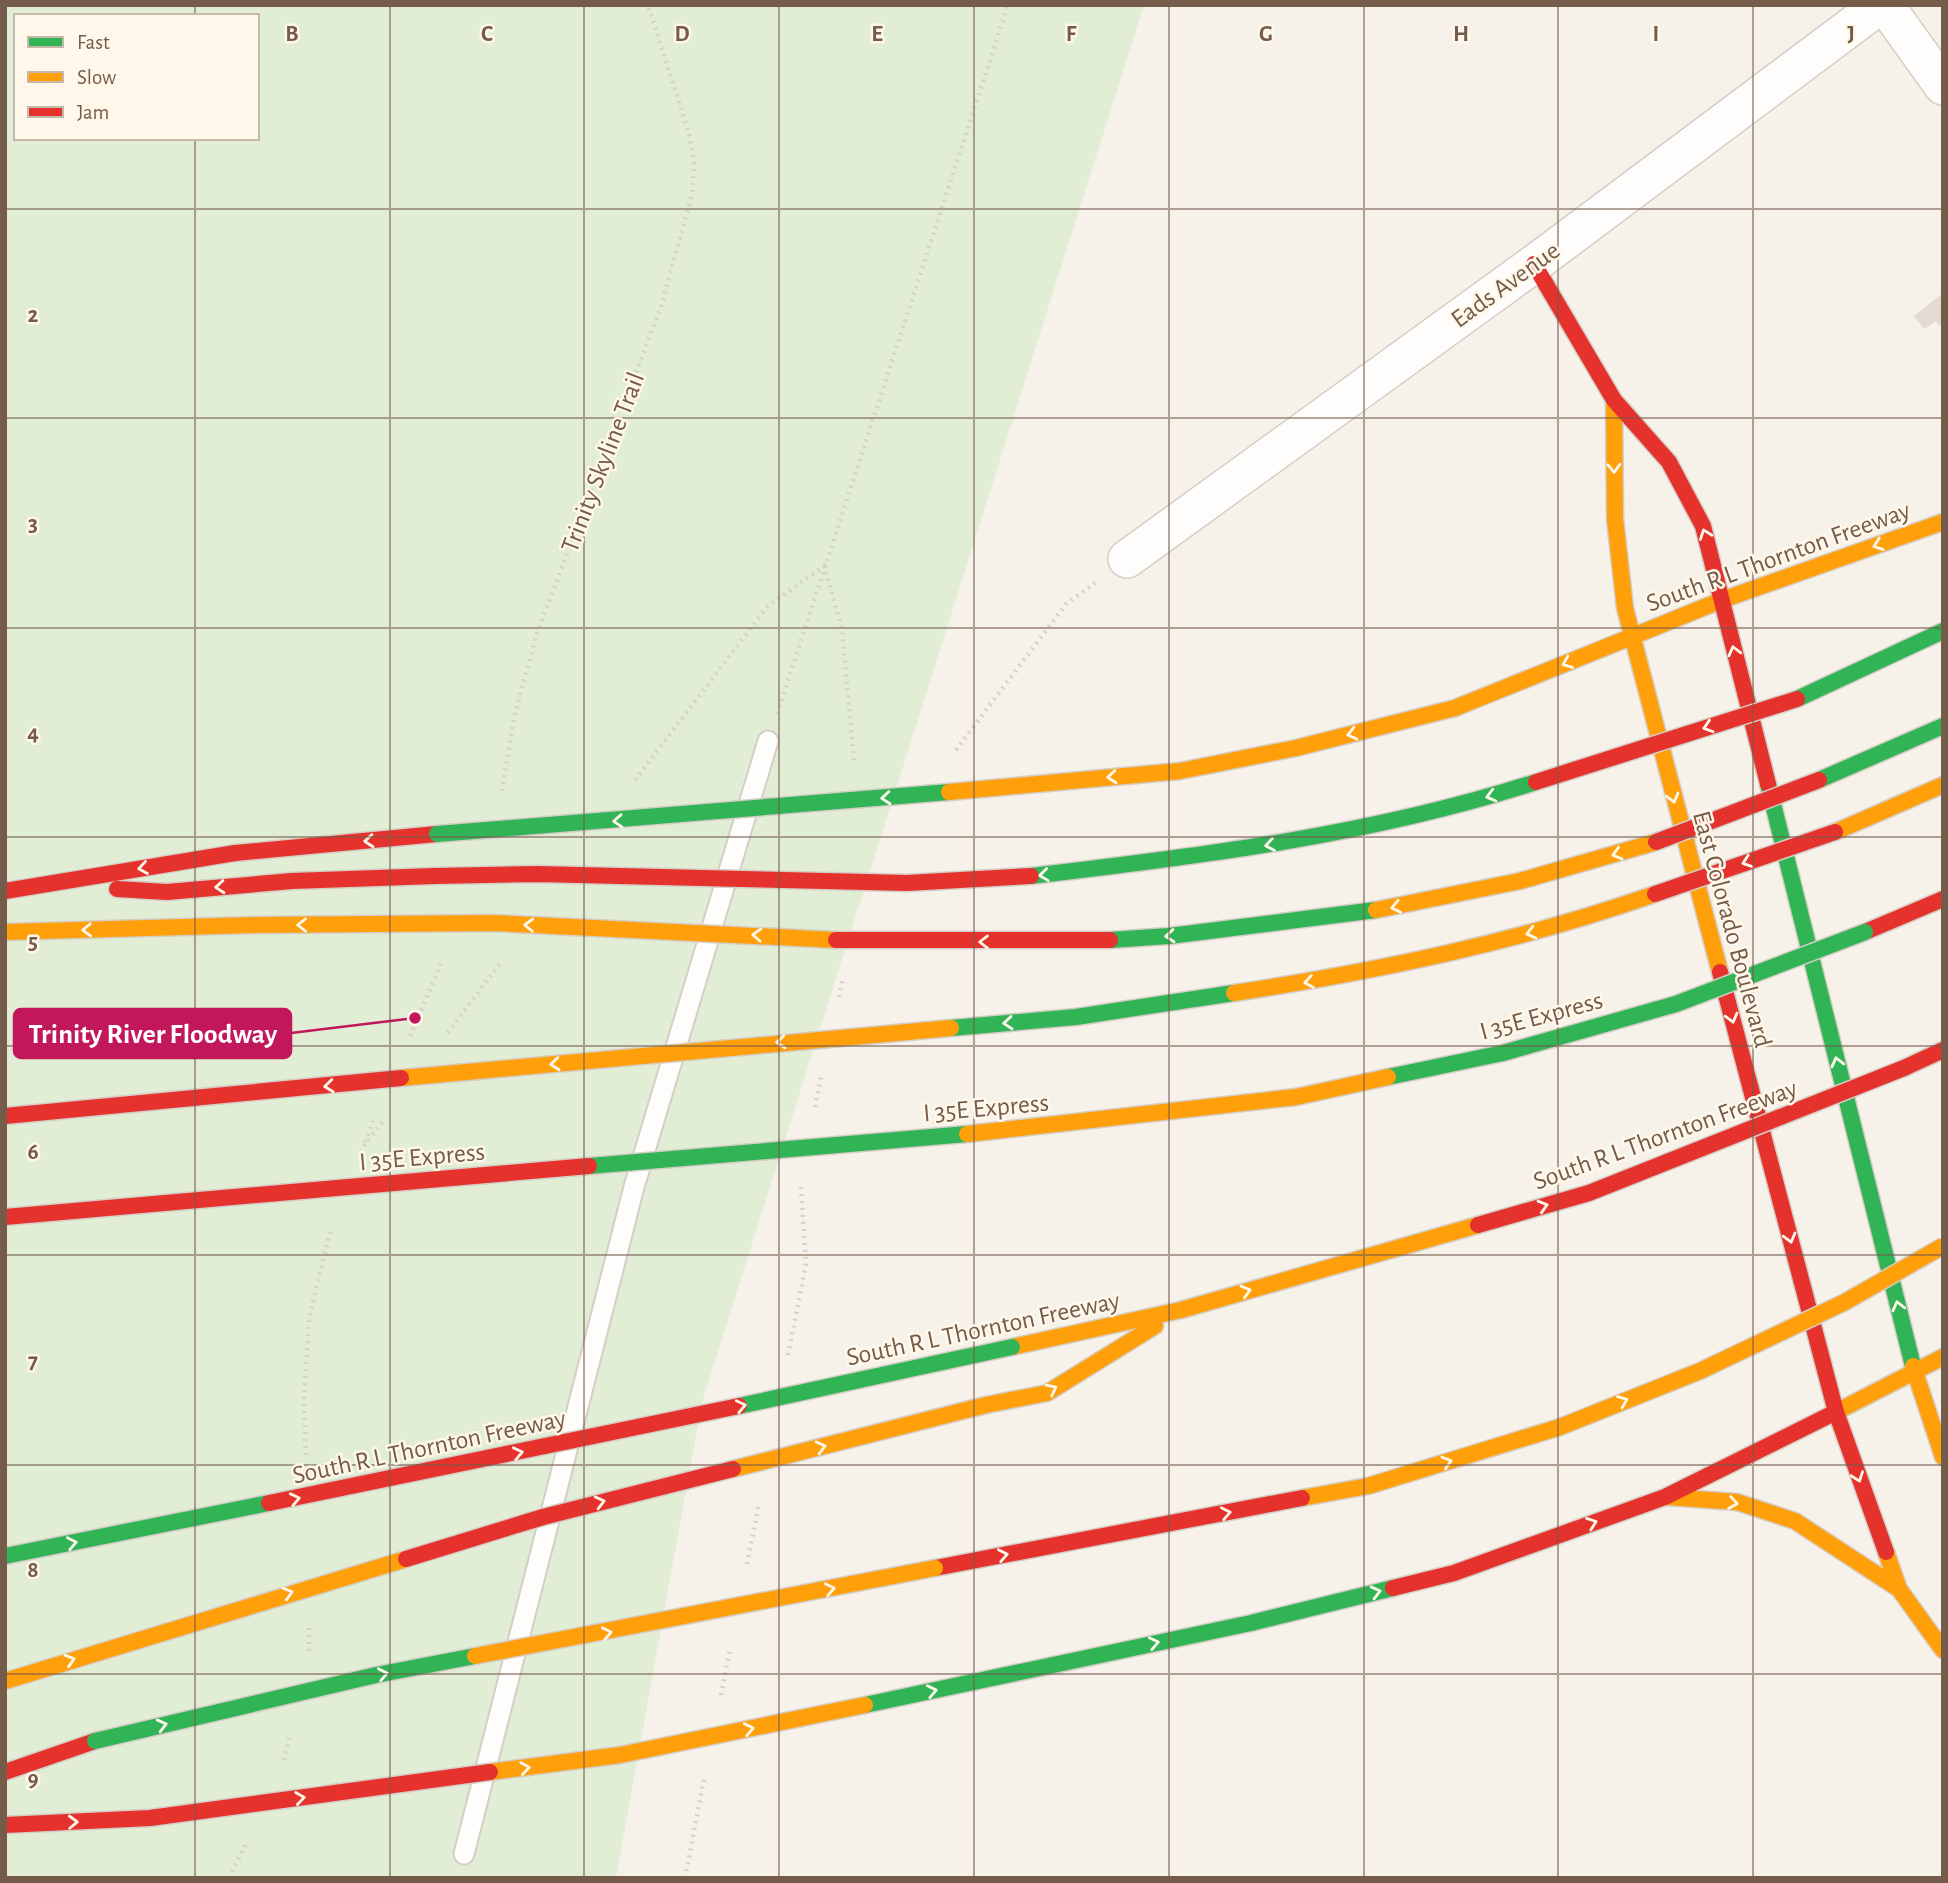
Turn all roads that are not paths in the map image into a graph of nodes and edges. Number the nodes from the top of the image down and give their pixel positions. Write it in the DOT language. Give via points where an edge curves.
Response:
graph roads {
  1 [pos="1883,5"];
  2 [pos="1943,86"];
  3 [pos="1534,264"];
  4 [pos="1614,400"];
  5 [pos="1943,522"];
  6 [pos="1127,559"];
  7 [pos="1721,600"];
  8 [pos="1943,631"];
  9 [pos="1631,637"];
  10 [pos="1943,726"];
  11 [pos="768,741"];
  12 [pos="1943,785"];
  13 [pos="41,885"];
  14 [pos="5,891"];
  15 [pos="1943,900"];
  16 [pos="5,932"];
  17 [pos="1943,1050"];
  18 [pos="5,1116"];
  19 [pos="5,1217"];
  20 [pos="1943,1246"];
  21 [pos="1181,1310"];
  22 [pos="1943,1357"];
  23 [pos="1915,1372"];
  24 [pos="1836,1412"];
  25 [pos="1943,1457"];
  26 [pos="1665,1497"];
  27 [pos="5,1556"];
  28 [pos="1899,1589"];
  29 [pos="1943,1650"];
  30 [pos="5,1681"];
  31 [pos="5,1772"];
  32 [pos="5,1825"];
  33 [pos="464,1854"];
  1 -- 2 [label="street"];
  1 -- 3 [label="street, Eads Avenue"];
  3 -- 4 [label="main road"];
  3 -- 6 [label="street, Eads Avenue"];
  7 -- 4 [label="main road, one-way" via="1703,526 1669,462"];
  4 -- 9 [label="main road, East Colorado Boulevard, one-way" via="1621,594"];
  5 -- 7 [label="main road, South R L Thornton Freeway, one-way"];
  7 -- 9 [label="main road, South R L Thornton Freeway"];
  23 -- 7 [label="main road, one-way"];
  8 -- 13 [label="main road, one-way, bridge" via="1797,699 1502,793 1398,821 1224,853 1014,878 907,883 537,874 292,881 167,891"];
  9 -- 13 [label="main road, South R L Thornton Freeway, one-way, bridge" via="1455,708 1180,771 235,853"];
  9 -- 24 [label="main road, East Colorado Boulevard, one-way"];
  10 -- 16 [label="main road, one-way, bridge" via="1819,780 1647,845 1520,881 1352,915 1169,936 1077,942 881,942 493,923"];
  11 -- 33 [label="lane" via="634,1187"];
  12 -- 18 [label="main road, one-way, bridge" via="1835,832 1569,924 1441,956 1307,982 1076,1017"];
  13 -- 14 [label="main road"];
  15 -- 19 [label="main road, I 35E Express, bridge" via="1676,1004 1503,1052 1296,1097 1020,1129"];
  21 -- 17 [label="main road, South R L Thornton Freeway, one-way, bridge" via="1589,1193"];
  31 -- 20 [label="main road, one-way, bridge" via="95,1741 376,1675 1368,1486 1560,1427 1724,1359 1845,1302"];
  27 -- 21 [label="main road, South R L Thornton Freeway, one-way, bridge" via="532,1450"];
  30 -- 21 [label="main road, one-way, bridge" via="543,1517 1047,1393"];
  22 -- 23 [label="main road"];
  23 -- 24 [label="main road"];
  23 -- 25 [label="main road"];
  24 -- 26 [label="main road"];
  24 -- 28 [label="main road, East Colorado Boulevard, one-way"];
  26 -- 28 [label="main road, one-way" via="1737,1502 1795,1521"];
  32 -- 26 [label="main road, one-way, bridge" via="150,1818 606,1757 1251,1623 1454,1573"];
  28 -- 29 [label="main road, East Colorado Boulevard"];
}
